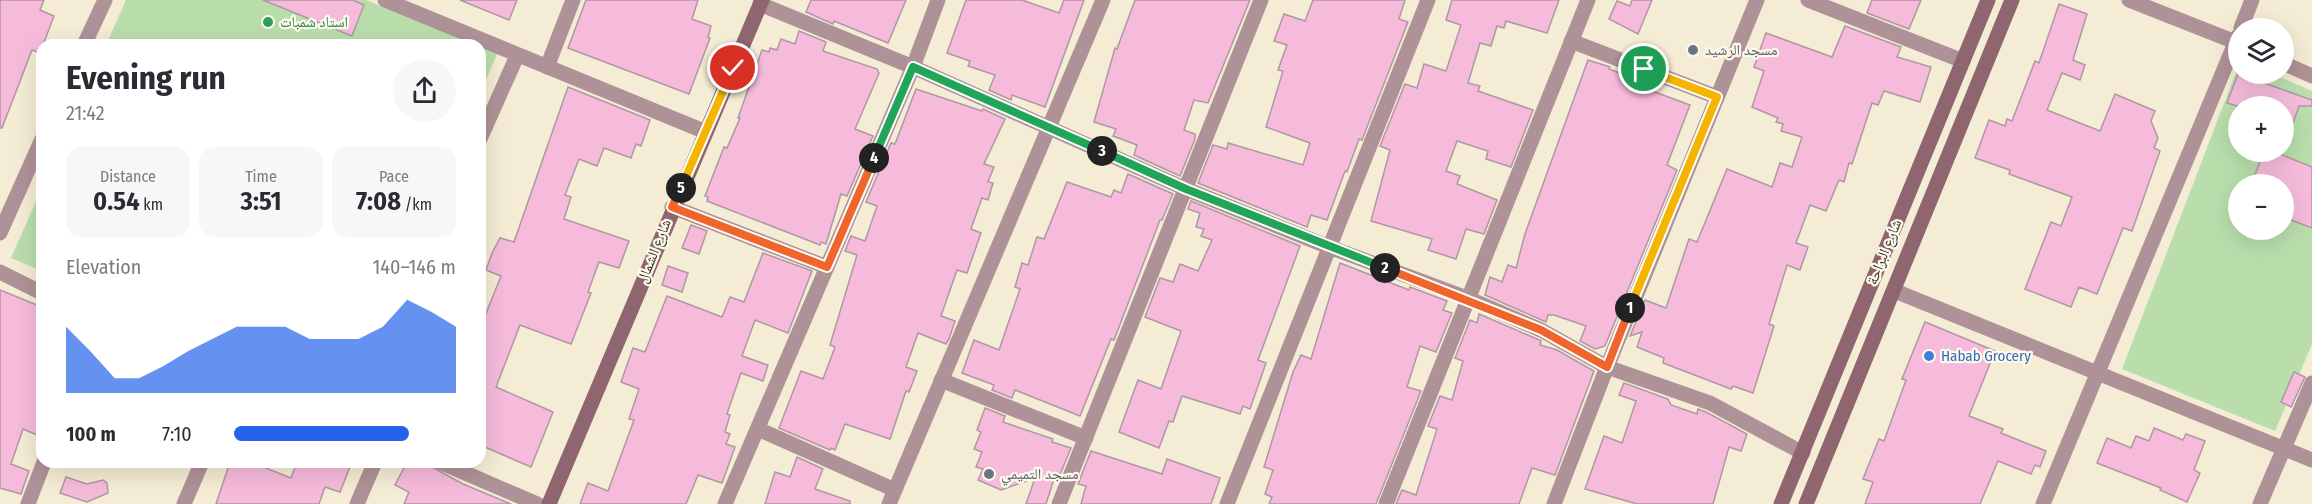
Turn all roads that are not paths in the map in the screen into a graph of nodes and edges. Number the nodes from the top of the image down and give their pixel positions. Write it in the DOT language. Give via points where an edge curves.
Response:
graph roads {
  1 [pos="105,0"];
  2 [pos="573,0"];
  3 [pos="938,0"];
  4 [pos="1103,0"];
  5 [pos="1261,0"];
  6 [pos="1428,0"];
  7 [pos="1588,0"];
  8 [pos="1757,0"];
  9 [pos="1808,0"];
  10 [pos="1988,0"];
  11 [pos="2012,0"];
  12 [pos="2129,0"];
  13 [pos="2252,0"];
  14 [pos="395,2"];
  15 [pos="761,2"];
  16 [pos="2245,18"];
  17 [pos="2228,35"];
  18 [pos="87,39"];
  19 [pos="479,39"];
  20 [pos="486,42"];
  21 [pos="1571,42"];
  22 [pos="517,56"];
  23 [pos="1963,61"];
  24 [pos="2228,62"];
  25 [pos="547,67"];
  26 [pos="913,67"];
  27 [pos="2294,68"];
  28 [pos="2312,76"];
  29 [pos="1717,97"];
  30 [pos="486,126"];
  31 [pos="1050,128"];
  32 [pos="706,132"];
  33 [pos="36,152"];
  34 [pos="1186,189"];
  35 [pos="672,207"];
  36 [pos="0,233"];
  37 [pos="1329,247"];
  38 [pos="827,267"];
  39 [pos="0,273"];
  40 [pos="36,290"];
  41 [pos="1895,291"];
  42 [pos="1467,298"];
  43 [pos="1607,367"];
  44 [pos="2099,373"];
  45 [pos="942,380"];
  46 [pos="2312,382"];
  47 [pos="758,429"];
  48 [pos="1086,438"];
  49 [pos="2284,449"];
  50 [pos="1803,453"];
  51 [pos="2312,460"];
  52 [pos="42,468"];
  53 [pos="199,468"];
  54 [pos="372,468"];
  55 [pos="454,468"];
  56 [pos="892,497"];
  57 [pos="28,504"];
  58 [pos="184,504"];
  59 [pos="357,504"];
  60 [pos="537,504"];
  61 [pos="549,504"];
  62 [pos="725,504"];
  63 [pos="1059,504"];
  64 [pos="1227,504"];
  65 [pos="1386,504"];
  66 [pos="1554,504"];
  67 [pos="1781,504"];
  68 [pos="1806,504"];
  69 [pos="2043,504"];
  70 [pos="2260,504"];
  1 -- 18 [label="street"];
  2 -- 25 [label="street"];
  3 -- 26 [label="street"];
  4 -- 31 [label="street"];
  5 -- 34 [label="street"];
  6 -- 37 [label="street"];
  7 -- 21 [label="street"];
  8 -- 29 [label="street"];
  9 -- 23 [label="street"];
  10 -- 23 [label="street, شارع البراحة"];
  11 -- 41 [label="street, شارع البراحة"];
  12 -- 17 [label="street"];
  13 -- 16 [label="street"];
  14 -- 19 [label="street"];
  15 -- 26 [label="street"];
  15 -- 32 [label="street, شارع الشمال"];
  20 -- 22 [label="street"];
  21 -- 29 [label="street"];
  21 -- 42 [label="street"];
  22 -- 25 [label="street"];
  22 -- 30 [label="street"];
  23 -- 50 [label="street, شارع البراحة"];
  24 -- 44 [label="street"];
  25 -- 32 [label="street"];
  26 -- 31 [label="street"];
  26 -- 38 [label="street"];
  27 -- 28 [label="street"];
  29 -- 43 [label="street"];
  31 -- 34 [label="street"];
  31 -- 45 [label="street"];
  32 -- 35 [label="street, شارع الشمال"];
  33 -- 36 [label="street"];
  34 -- 37 [label="street"];
  34 -- 48 [label="street"];
  35 -- 38 [label="street"];
  35 -- 61 [label="street, شارع الشمال"];
  37 -- 42 [label="street"];
  37 -- 64 [label="street"];
  38 -- 47 [label="street"];
  39 -- 40 [label="street"];
  41 -- 44 [label="street"];
  41 -- 68 [label="street, شارع البراحة"];
  42 -- 43 [label="street" via="1541,330"];
  42 -- 65 [label="street"];
  43 -- 50 [label="street" via="1710,403"];
  43 -- 66 [label="street"];
  44 -- 49 [label="street"];
  44 -- 69 [label="street"];
  45 -- 48 [label="street"];
  45 -- 56 [label="street"];
  46 -- 49 [label="street"];
  47 -- 56 [label="street"];
  47 -- 62 [label="street"];
  48 -- 63 [label="street"];
  49 -- 51 [label="street"];
  49 -- 70 [label="street"];
  50 -- 67 [label="street, شارع البراحة"];
  52 -- 57 [label="street"];
  53 -- 58 [label="street"];
  54 -- 59 [label="street"];
  55 -- 60 [label="street"];
}
